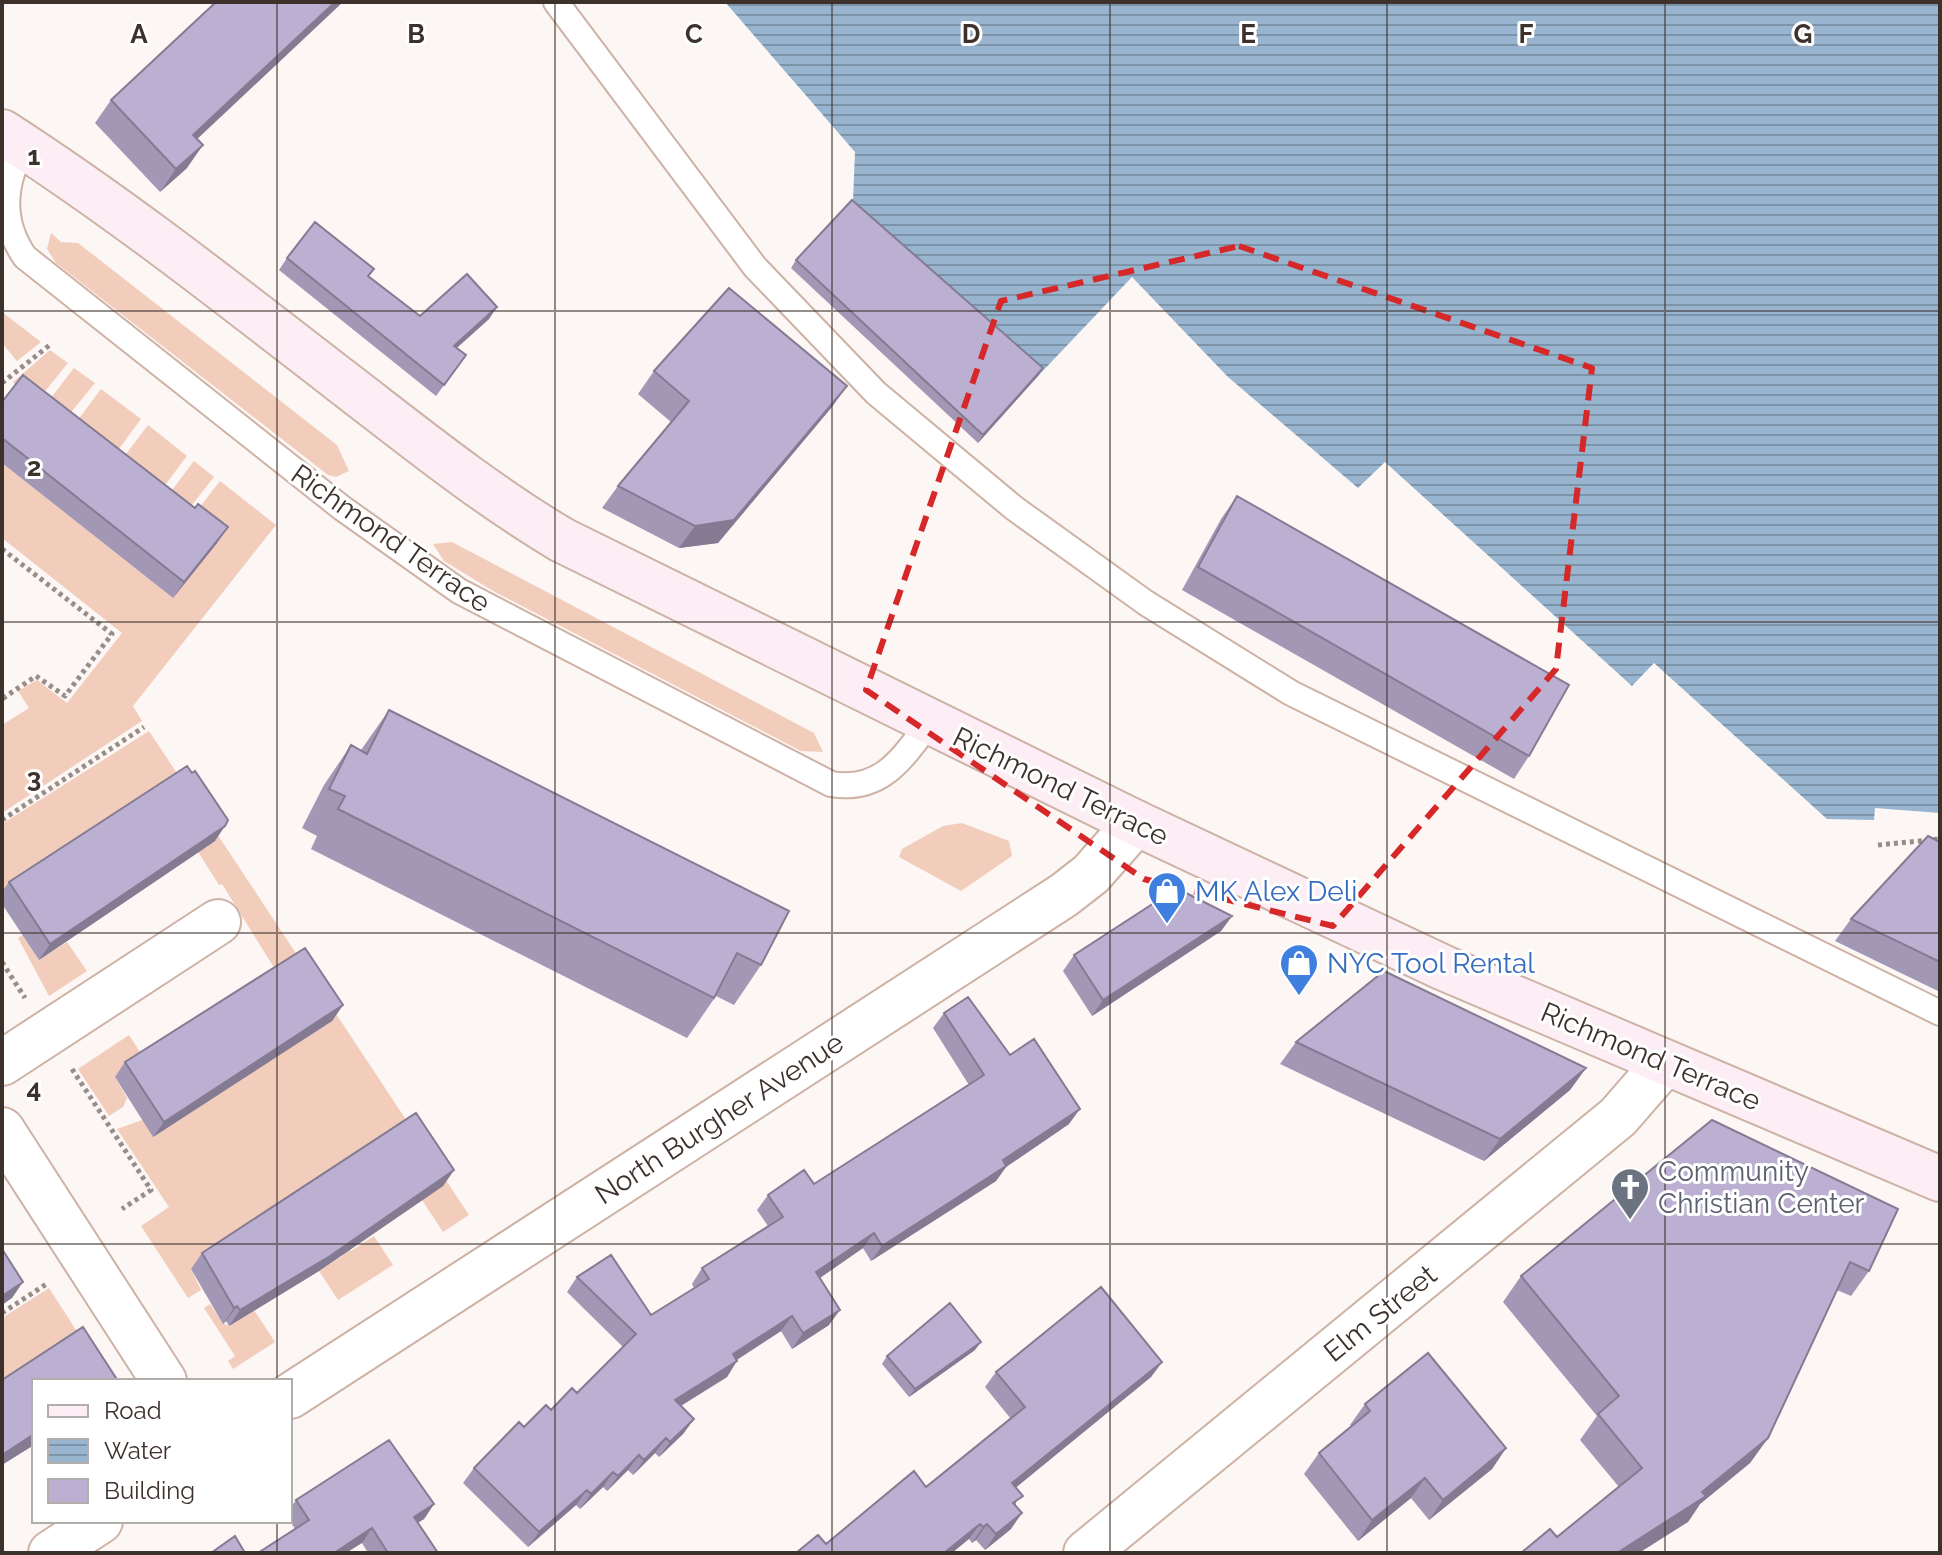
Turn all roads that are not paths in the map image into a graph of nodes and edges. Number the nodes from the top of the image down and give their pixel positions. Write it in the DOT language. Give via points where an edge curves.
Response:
graph roads {
  1 [pos="556,2"];
  2 [pos="13,139"];
  3 [pos="930,722"];
  4 [pos="1136,823"];
  5 [pos="218,922"];
  6 [pos="1940,1013"];
  7 [pos="2,1063"];
  8 [pos="1665,1063"];
  9 [pos="3,1135"];
  10 [pos="1940,1179"];
  11 [pos="163,1379"];
  12 [pos="292,1395"];
  13 [pos="97,1523"];
  14 [pos="51,1553"];
  15 [pos="1086,1553"];
  1 -- 6 [label="lane" via="755,267 876,393 1014,508 1135,596 1291,693"];
  2 -- 3 [label="main road, Richmond Terrace" via="129,217 517,513"];
  2 -- 3 [label="lane, Richmond Terrace" via="4,206 8,234 25,257 342,508 459,591 831,784 854,787 884,776"];
  3 -- 4 [label="main road, Richmond Terrace"];
  4 -- 8 [label="main road, Richmond Terrace" via="1444,968"];
  4 -- 12 [label="street, North Burgher Avenue" via="1091,874 1064,895"];
  5 -- 7 [label="street"];
  8 -- 10 [label="main road, Richmond Terrace"];
  8 -- 15 [label="street, Elm Street" via="1618,1117"];
  9 -- 11 [label="street"];
  13 -- 14 [label="street"];
}
